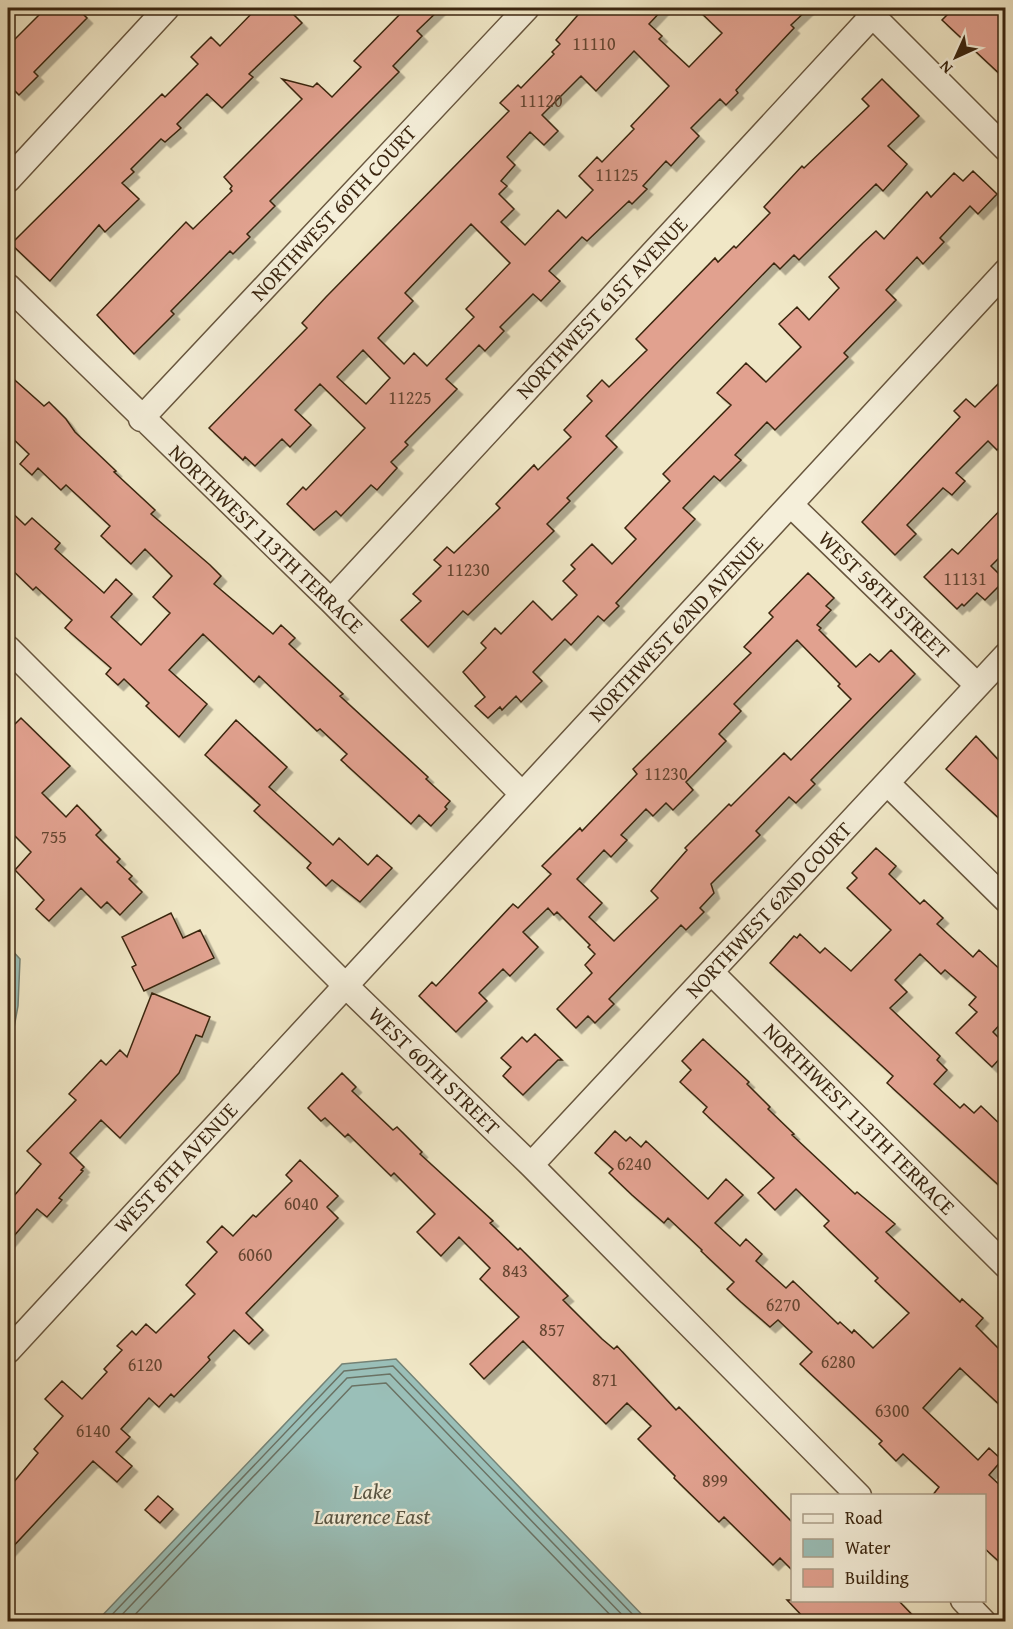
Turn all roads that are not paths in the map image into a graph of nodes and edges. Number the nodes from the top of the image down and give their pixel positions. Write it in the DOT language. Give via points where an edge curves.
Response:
graph roads {
  1 [pos="166,8"];
  2 [pos="527,8"];
  3 [pos="869,11"];
  4 [pos="1005,149"];
  5 [pos="8,180"];
  6 [pos="1005,271"];
  7 [pos="8,286"];
  8 [pos="141,419"];
  9 [pos="791,505"];
  10 [pos="332,601"];
  11 [pos="8,648"];
  12 [pos="1005,654"];
  13 [pos="977,685"];
  14 [pos="887,783"];
  15 [pos="522,794"];
  16 [pos="1005,900"];
  17 [pos="712,973"];
  18 [pos="345,985"];
  19 [pos="531,1165"];
  20 [pos="1005,1266"];
  21 [pos="8,1351"];
  22 [pos="857,1494"];
  23 [pos="965,1602"];
  24 [pos="984,1622"];
  1 -- 5 [label="street"];
  2 -- 8 [label="street, NORTHWEST 60TH COURT"];
  3 -- 4 [label="street"];
  3 -- 10 [label="street, NORTHWEST 61ST AVENUE"];
  6 -- 9 [label="street, NORTHWEST 62ND AVENUE"];
  7 -- 8 [label="street, NORTHWEST 113TH TERRACE"];
  8 -- 10 [label="street, NORTHWEST 113TH TERRACE"];
  9 -- 13 [label="street, WEST 58TH STREET"];
  9 -- 15 [label="street, NORTHWEST 62ND AVENUE"];
  10 -- 15 [label="street, NORTHWEST 113TH TERRACE"];
  11 -- 18 [label="street, WEST 60TH STREET"];
  12 -- 13 [label="street, NORTHWEST 62ND COURT"];
  13 -- 14 [label="street, NORTHWEST 62ND COURT"];
  14 -- 16 [label="street"];
  14 -- 17 [label="street, NORTHWEST 62ND COURT"];
  15 -- 18 [label="street, NORTHWEST 62ND AVENUE"];
  17 -- 19 [label="street, NORTHWEST 62ND COURT"];
  17 -- 20 [label="street, NORTHWEST 113TH TERRACE"];
  18 -- 19 [label="street, WEST 60TH STREET"];
  18 -- 21 [label="street, WEST 8TH AVENUE"];
  19 -- 22 [label="street, WEST 60TH STREET"];
  23 -- 24 [label="street"];
}
